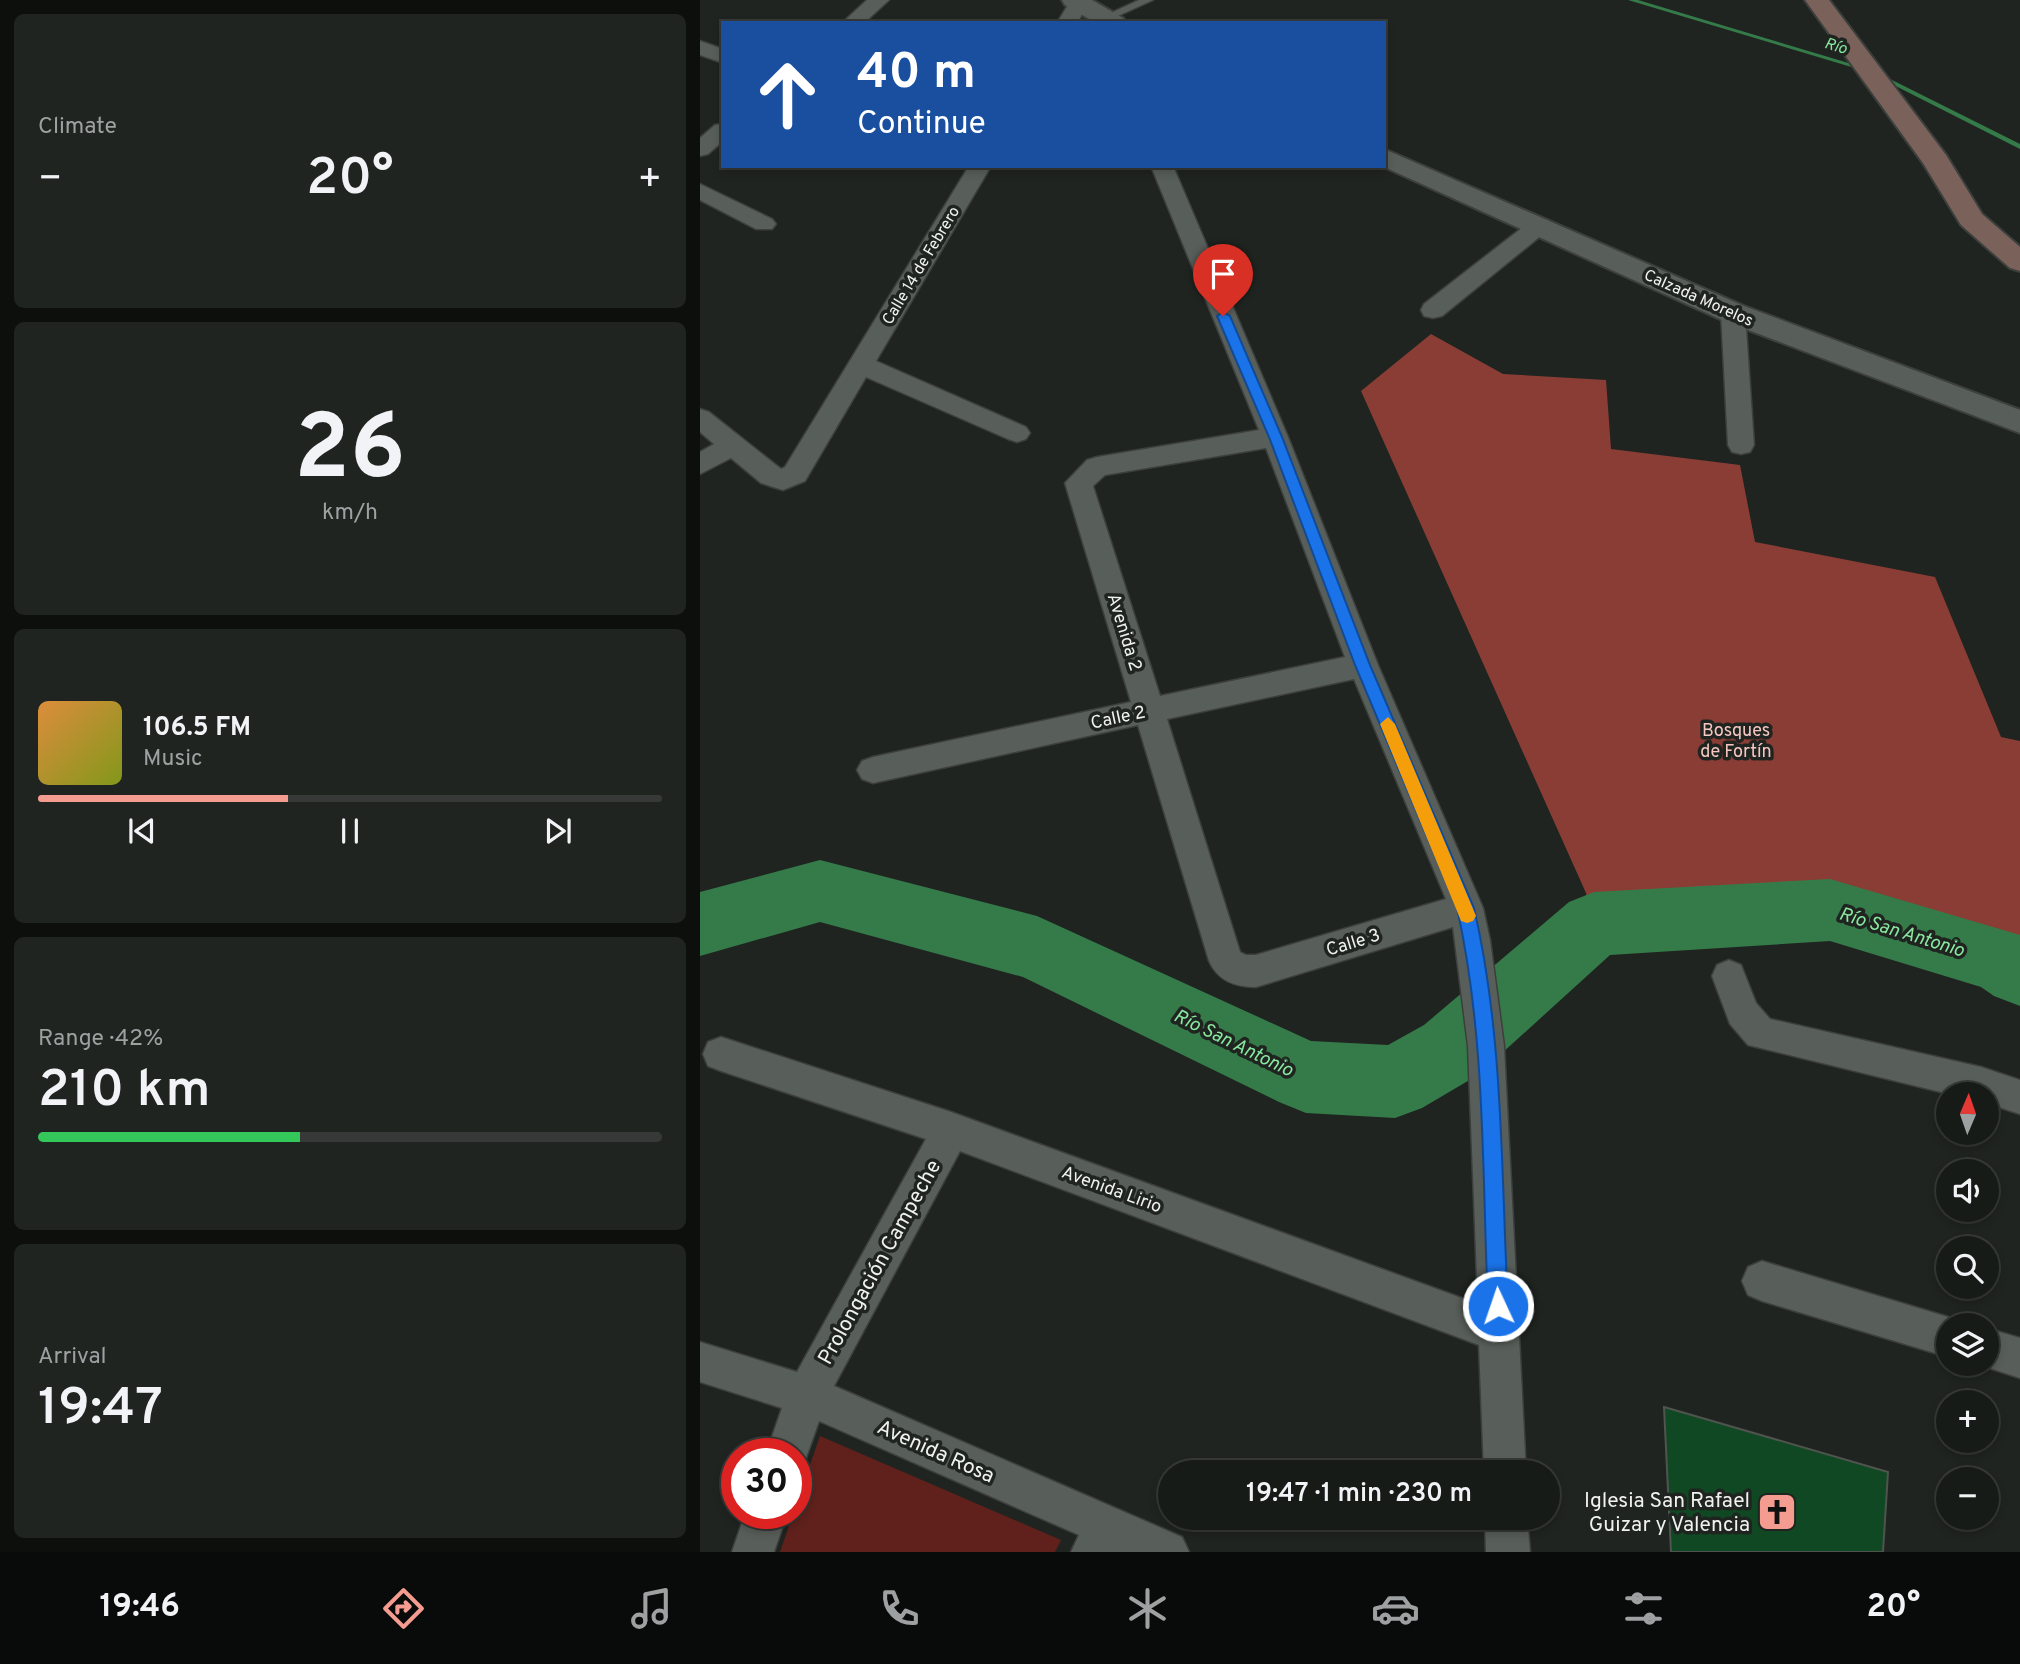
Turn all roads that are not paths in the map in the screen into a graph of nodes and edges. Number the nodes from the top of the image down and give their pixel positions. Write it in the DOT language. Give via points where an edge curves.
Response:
graph roads {
  1 [pos="879,0"];
  2 [pos="1148,0"];
  3 [pos="1817,0"];
  4 [pos="1074,8"];
  5 [pos="1109,20"];
  6 [pos="854,21"];
  7 [pos="700,47"];
  8 [pos="721,56"];
  9 [pos="721,132"];
  10 [pos="700,149"];
  11 [pos="1386,158"];
  12 [pos="979,168"];
  13 [pos="1162,168"];
  14 [pos="700,191"];
  15 [pos="765,224"];
  16 [pos="1540,225"];
  17 [pos="2020,262"];
  18 [pos="1433,310"];
  19 [pos="1733,313"];
  20 [pos="860,364"];
  21 [pos="700,418"];
  22 [pos="2020,422"];
  23 [pos="1017,433"];
  24 [pos="1275,437"];
  25 [pos="732,445"];
  26 [pos="1741,445"];
  27 [pos="700,465"];
  28 [pos="1363,665"];
  29 [pos="1149,711"];
  30 [pos="873,770"];
  31 [pos="1469,924"];
  32 [pos="1240,971"];
  33 [pos="1729,976"];
  34 [pos="721,1054"];
  35 [pos="2020,1097"];
  36 [pos="951,1130"];
  37 [pos="1762,1281"];
  38 [pos="1499,1332"];
  39 [pos="1936,1333"];
  40 [pos="1999,1352"];
  41 [pos="2020,1358"];
  42 [pos="700,1362"];
  43 [pos="807,1395"];
  44 [pos="792,1438"];
  45 [pos="1504,1460"];
  46 [pos="761,1529"];
  47 [pos="1507,1530"];
  48 [pos="1099,1539"];
  49 [pos="753,1551"];
  50 [pos="1167,1552"];
  51 [pos="1508,1552"];
  1 -- 6 [label="street"];
  2 -- 5 [label="lane"];
  3 -- 17 [label="main road" via="1936,161 1971,219"];
  4 -- 5 [label="street"];
  7 -- 8 [label="street"];
  9 -- 10 [label="street"];
  11 -- 16 [label="street, Calzada Morelos"];
  12 -- 20 [label="street, Calle 14 de Febrero"];
  13 -- 24 [label="street"];
  14 -- 15 [label="street"];
  16 -- 18 [label="street"];
  16 -- 19 [label="street, Calzada Morelos"];
  19 -- 22 [label="street, Calzada Morelos"];
  19 -- 26 [label="street"];
  20 -- 23 [label="street"];
  20 -- 25 [label="street, Calle 14 de Febrero" via="795,474 783,481 771,476"];
  21 -- 25 [label="street"];
  24 -- 28 [label="street"];
  24 -- 29 [label="street, Avenida 2" via="1097,467 1079,483"];
  25 -- 27 [label="street"];
  28 -- 29 [label="street, Calle 2"];
  28 -- 31 [label="street"];
  29 -- 30 [label="street, Calle 2"];
  29 -- 32 [label="street, Avenida 2" via="1226,961"];
  31 -- 32 [label="street, Calle 3"];
  31 -- 38 [label="street" via="1486,1046"];
  33 -- 35 [label="street" via="1742,1013 1760,1033"];
  34 -- 36 [label="street, Avenida Lirio"];
  36 -- 38 [label="street, Avenida Lirio"];
  36 -- 43 [label="street, Prolongación Campeche"];
  37 -- 39 [label="street"];
  38 -- 45 [label="street"];
  40 -- 41 [label="street"];
  42 -- 43 [label="street, Avenida Rosa"];
  43 -- 44 [label="street, Prolongación Campeche"];
  43 -- 48 [label="street, Avenida Rosa"];
  46 -- 49 [label="street"];
  47 -- 51 [label="street"];
  48 -- 50 [label="street, Avenida Rosa"];
}
